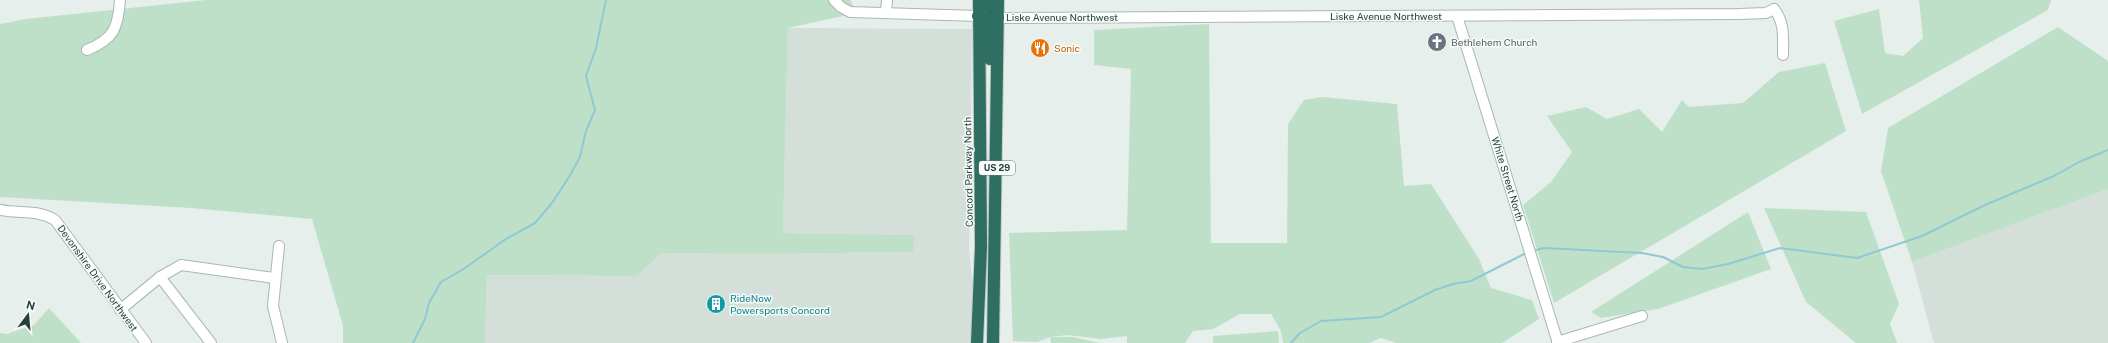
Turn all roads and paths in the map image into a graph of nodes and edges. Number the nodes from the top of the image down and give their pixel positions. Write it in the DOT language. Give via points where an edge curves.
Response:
graph roads {
  1 [pos="120,0"];
  2 [pos="834,0"];
  3 [pos="887,0"];
  4 [pos="979,0"];
  5 [pos="989,0"];
  6 [pos="998,0"];
  7 [pos="1775,4"];
  8 [pos="886,12"];
  9 [pos="978,16"];
  10 [pos="1457,16"];
  11 [pos="998,18"];
  12 [pos="87,50"];
  13 [pos="1783,55"];
  14 [pos="997,134"];
  15 [pos="997,206"];
  16 [pos="981,207"];
  17 [pos="0,210"];
  18 [pos="279,246"];
  19 [pos="160,278"];
  20 [pos="274,278"];
  21 [pos="120,310"];
  22 [pos="1642,316"];
  23 [pos="995,319"];
  24 [pos="1558,342"];
  25 [pos="146,343"];
  26 [pos="211,343"];
  27 [pos="282,343"];
  28 [pos="977,343"];
  29 [pos="993,343"];
  30 [pos="999,343"];
  1 -- 12 [label="street" via="113,33 100,45"];
  2 -- 8 [label="street" via="850,12"];
  3 -- 8 [label="street"];
  4 -- 9 [label="highway, Concord Parkway North / US 29"];
  5 -- 11 [label="highway" via="990,11"];
  6 -- 11 [label="highway, US 29"];
  7 -- 10 [label="street, Liske Avenue Northwest" via="1766,13 1758,14"];
  7 -- 13 [label="street" via="1783,25"];
  8 -- 9 [label="street"];
  9 -- 14 [label="highway" via="986,20 991,94"];
  9 -- 16 [label="highway, Concord Parkway North / US 29"];
  10 -- 11 [label="street, Liske Avenue Northwest"];
  10 -- 24 [label="street, White Street North"];
  11 -- 14 [label="highway, US 29"];
  14 -- 15 [label="highway, US 29"];
  15 -- 16 [label="highway"];
  15 -- 23 [label="highway, US 29"];
  16 -- 28 [label="highway, Concord Parkway North / US 29"];
  17 -- 21 [label="street, Devonshire Drive Northwest" via="40,213 55,220"];
  18 -- 20 [label="street"];
  19 -- 20 [label="street" via="181,265"];
  19 -- 21 [label="street"];
  19 -- 26 [label="street"];
  20 -- 27 [label="street" via="272,306"];
  21 -- 25 [label="street, Devonshire Drive Northwest"];
  22 -- 24 [label="street"];
  23 -- 29 [label="highway, US 29"];
  23 -- 30 [label="highway"];
}
